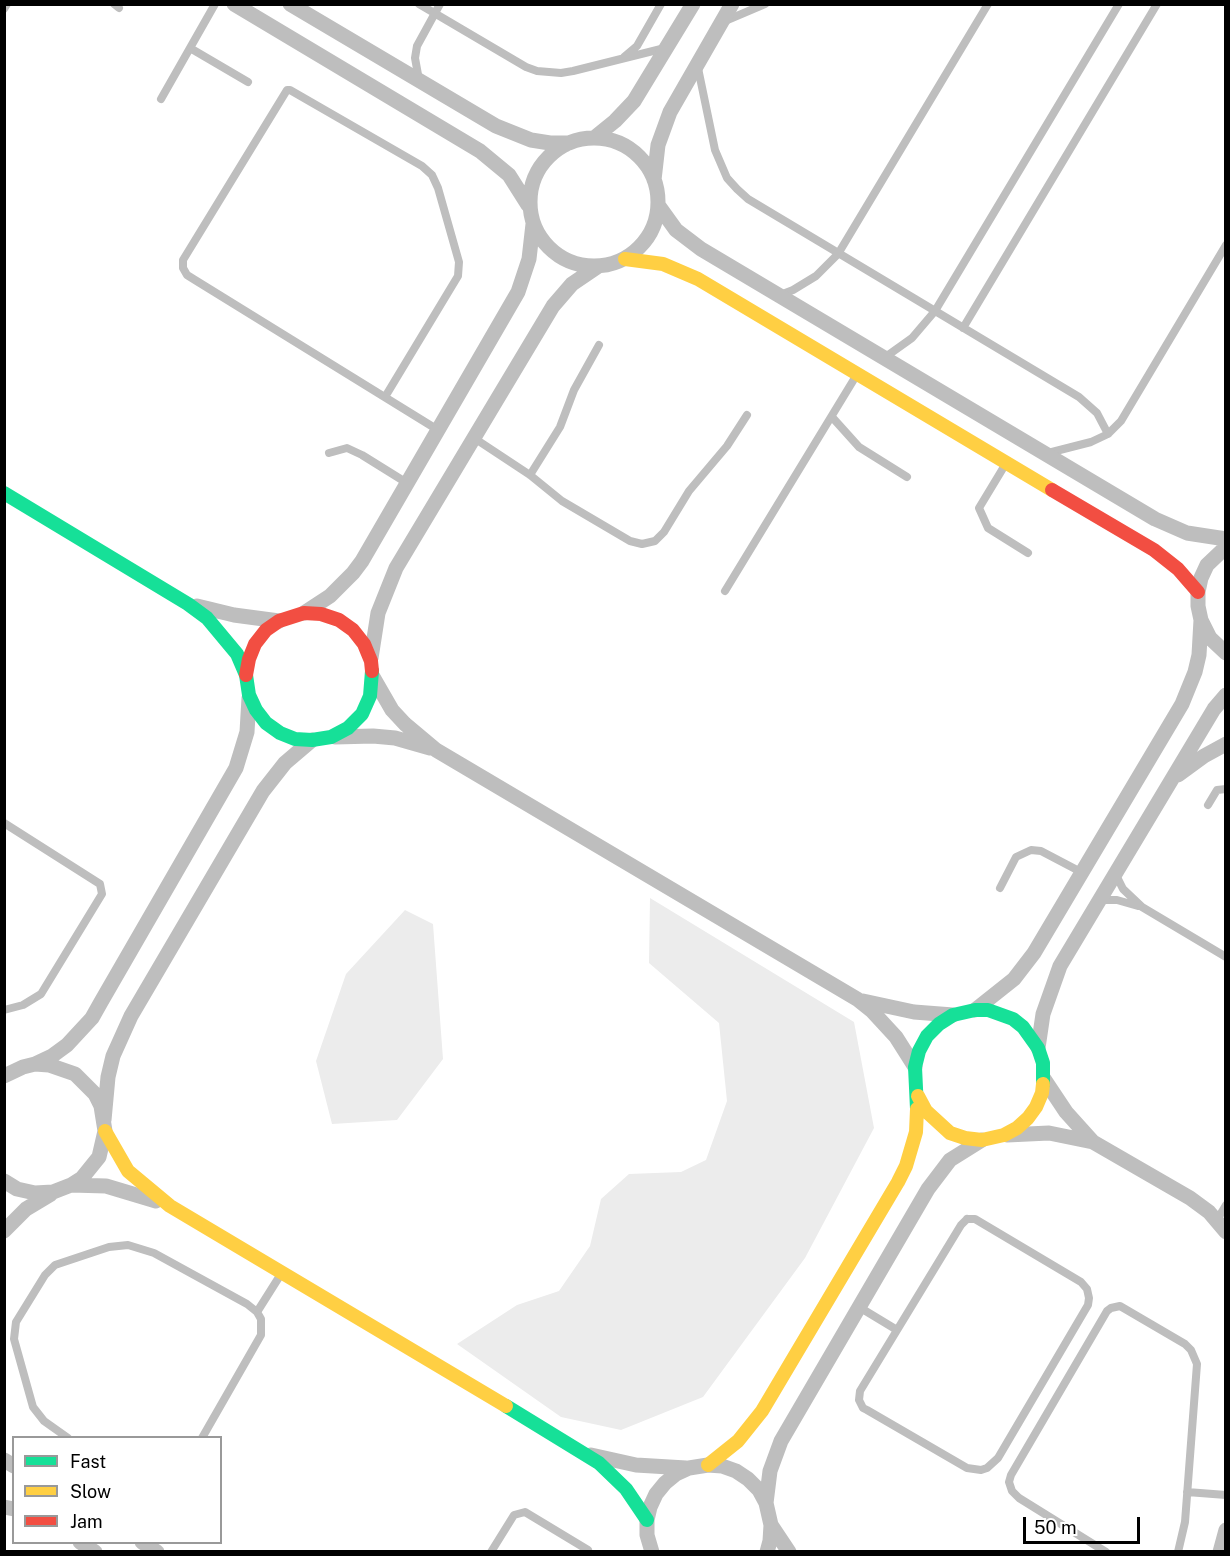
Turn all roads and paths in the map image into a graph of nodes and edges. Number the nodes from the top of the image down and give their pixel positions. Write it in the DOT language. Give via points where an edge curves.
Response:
graph roads {
  1 [pos="7,4"];
  2 [pos="215,4"];
  3 [pos="234,4"];
  4 [pos="290,4"];
  5 [pos="419,4"];
  6 [pos="440,4"];
  7 [pos="661,4"];
  8 [pos="693,4"];
  9 [pos="732,4"];
  10 [pos="765,4"];
  11 [pos="988,4"];
  12 [pos="1119,4"];
  13 [pos="1157,4"];
  14 [pos="4,9"];
  15 [pos="310,10"];
  16 [pos="434,14"];
  17 [pos="721,22"];
  18 [pos="190,48"];
  19 [pos="666,48"];
  20 [pos="619,59"];
  21 [pos="697,63"];
  22 [pos="419,81"];
  23 [pos="248,82"];
  24 [pos="161,99"];
  25 [pos="594,138"];
  26 [pos="569,142"];
  27 [pos="654,180"];
  28 [pos="658,206"];
  29 [pos="529,207"];
  30 [pos="533,224"];
  31 [pos="1226,245"];
  32 [pos="838,254"];
  33 [pos="625,259"];
  34 [pos="597,267"];
  35 [pos="780,295"];
  36 [pos="935,311"];
  37 [pos="963,328"];
  38 [pos="599,345"];
  39 [pos="884,358"];
  40 [pos="857,375"];
  41 [pos="385,397"];
  42 [pos="747,415"];
  43 [pos="832,417"];
  44 [pos="438,430"];
  45 [pos="1107,434"];
  46 [pos="474,438"];
  47 [pos="329,453"];
  48 [pos="1045,453"];
  49 [pos="1006,463"];
  50 [pos="530,475"];
  51 [pos="907,477"];
  52 [pos="407,483"];
  53 [pos="4,493"];
  54 [pos="1226,539"];
  55 [pos="1226,547"];
  56 [pos="1028,553"];
  57 [pos="725,591"];
  58 [pos="1198,592"];
  59 [pos="189,604"];
  60 [pos="304,613"];
  61 [pos="1201,620"];
  62 [pos="279,621"];
  63 [pos="1226,653"];
  64 [pos="371,661"];
  65 [pos="246,675"];
  66 [pos="373,677"];
  67 [pos="249,695"];
  68 [pos="1226,695"];
  69 [pos="331,737"];
  70 [pos="312,740"];
  71 [pos="1226,744"];
  72 [pos="435,750"];
  73 [pos="1170,781"];
  74 [pos="1226,789"];
  75 [pos="1208,805"];
  76 [pos="4,823"];
  77 [pos="1081,872"];
  78 [pos="1115,873"];
  79 [pos="1000,888"];
  80 [pos="1099,900"];
  81 [pos="1142,907"];
  82 [pos="1226,957"];
  83 [pos="857,999"];
  84 [pos="4,1010"];
  85 [pos="975,1010"];
  86 [pos="953,1015"];
  87 [pos="1038,1048"];
  88 [pos="29,1066"];
  89 [pos="915,1068"];
  90 [pos="4,1070"];
  91 [pos="4,1076"];
  92 [pos="1044,1079"];
  93 [pos="918,1096"];
  94 [pos="105,1126"];
  95 [pos="1004,1135"];
  96 [pos="982,1140"];
  97 [pos="1093,1142"];
  98 [pos="4,1181"];
  99 [pos="71,1185"];
  100 [pos="53,1192"];
  101 [pos="1226,1205"];
  102 [pos="170,1206"];
  103 [pos="1221,1226"];
  104 [pos="4,1231"];
  105 [pos="282,1272"];
  106 [pos="859,1307"];
  107 [pos="257,1312"];
  108 [pos="897,1330"];
  109 [pos="66,1436"];
  110 [pos="203,1436"];
  111 [pos="583,1452"];
  112 [pos="708,1465"];
  113 [pos="689,1468"];
  114 [pos="1187,1492"];
  115 [pos="1226,1495"];
  116 [pos="766,1503"];
  117 [pos="647,1520"];
  118 [pos="771,1525"];
  119 [pos="1226,1530"];
  120 [pos="588,1550"];
  121 [pos="491,1551"];
  122 [pos="651,1551"];
  123 [pos="766,1551"];
  124 [pos="789,1551"];
  125 [pos="1106,1551"];
  126 [pos="1178,1551"];
  127 [pos="1220,1551"];
  1 -- 14 [label="lane"];
  2 -- 18 [label="lane"];
  3 -- 29 [label="street" via="480,151 509,175"];
  4 -- 15 [label="street"];
  5 -- 16 [label="lane"];
  6 -- 16 [label="lane"];
  7 -- 20 [label="lane" via="637,46"];
  8 -- 19 [label="street"];
  9 -- 17 [label="street"];
  10 -- 17 [label="lane"];
  11 -- 32 [label="lane"];
  12 -- 36 [label="lane"];
  13 -- 37 [label="lane"];
  15 -- 22 [label="street"];
  16 -- 20 [label="lane" via="537,71 561,73"];
  16 -- 22 [label="lane" via="417,46"];
  17 -- 21 [label="street"];
  18 -- 23 [label="lane"];
  18 -- 24 [label="lane"];
  19 -- 20 [label="lane"];
  19 -- 25 [label="street" via="625,112"];
  21 -- 27 [label="street" via="662,130"];
  21 -- 32 [label="lane" via="716,150 727,178 748,199"];
  22 -- 26 [label="street" via="513,135 550,143"];
  25 -- 26 [label="street"];
  25 -- 27 [label="street" via="624,145 637,154"];
  26 -- 29 [label="street" via="539,169 530,191"];
  27 -- 28 [label="street"];
  28 -- 33 [label="street" via="649,237"];
  28 -- 35 [label="street" via="688,241"];
  29 -- 30 [label="street"];
  30 -- 34 [label="street" via="543,242 558,256 576,265"];
  30 -- 44 [label="street" via="529,259 518,292"];
  31 -- 45 [label="lane" via="1126,414"];
  32 -- 35 [label="lane" via="810,280"];
  32 -- 36 [label="lane"];
  33 -- 34 [label="street"];
  33 -- 40 [label="street" via="681,270"];
  34 -- 46 [label="street" via="572,284 553,306"];
  35 -- 39 [label="street"];
  36 -- 37 [label="lane"];
  36 -- 39 [label="lane" via="912,338"];
  37 -- 45 [label="lane" via="1079,397 1097,413"];
  38 -- 50 [label="lane" via="574,390 561,427"];
  39 -- 48 [label="street"];
  40 -- 43 [label="lane"];
  40 -- 49 [label="street"];
  41 -- 41 [label="lane" via="195,280 183,268 183,260 287,90 422,166 438,188 459,262 458,276"];
  41 -- 44 [label="lane"];
  42 -- 50 [label="lane" via="689,491 664,532 649,544 630,541 553,495"];
  43 -- 51 [label="lane" via="859,447"];
  43 -- 57 [label="lane"];
  44 -- 52 [label="street"];
  45 -- 48 [label="lane"];
  46 -- 50 [label="lane"];
  46 -- 64 [label="street" via="396,568 378,613"];
  47 -- 52 [label="lane" via="347,448"];
  48 -- 54 [label="street" via="1171,526"];
  49 -- 56 [label="lane" via="979,508 988,528"];
  49 -- 58 [label="street" via="1154,550"];
  52 -- 60 [label="street" via="353,573 330,596"];
  53 -- 59 [label="street"];
  55 -- 58 [label="street" via="1208,566"];
  58 -- 61 [label="street"];
  59 -- 62 [label="street"];
  59 -- 65 [label="street" via="223,634"];
  60 -- 62 [label="street"];
  60 -- 64 [label="street" via="339,620 353,630"];
  61 -- 63 [label="street" via="1210,638"];
  61 -- 77 [label="street" via="1197,664 1182,704"];
  62 -- 65 [label="street" via="255,644"];
  64 -- 66 [label="street"];
  65 -- 67 [label="street"];
  66 -- 69 [label="street" via="362,714"];
  66 -- 72 [label="street" via="392,710"];
  67 -- 70 [label="street" via="266,723 280,733"];
  67 -- 88 [label="street" via="247,732 228,784 92,1018 67,1046"];
  68 -- 73 [label="street"];
  69 -- 70 [label="street"];
  69 -- 72 [label="street" via="395,738"];
  70 -- 94 [label="street" via="285,763 263,791 131,1016 108,1077"];
  71 -- 73 [label="street"];
  72 -- 83 [label="street"];
  73 -- 78 [label="street"];
  74 -- 75 [label="lane" via="1217,790"];
  76 -- 84 [label="lane" via="100,884 102,894 41,994"];
  77 -- 79 [label="lane" via="1041,850 1031,850 1016,858"];
  77 -- 85 [label="street" via="1024,967"];
  78 -- 80 [label="street"];
  78 -- 81 [label="lane" via="1123,889"];
  80 -- 81 [label="lane"];
  80 -- 87 [label="street" via="1053,982"];
  81 -- 82 [label="lane"];
  83 -- 86 [label="street" via="914,1012"];
  83 -- 89 [label="street" via="896,1037"];
  85 -- 86 [label="street"];
  85 -- 87 [label="street" via="988,1010 1012,1019"];
  86 -- 89 [label="street" via="927,1036"];
  87 -- 92 [label="street"];
  88 -- 90 [label="street"];
  88 -- 91 [label="street"];
  88 -- 94 [label="street" via="63,1068 86,1083 98,1100"];
  89 -- 93 [label="street"];
  92 -- 95 [label="street" via="1036,1107 1017,1128"];
  92 -- 97 [label="street"];
  93 -- 96 [label="street" via="926,1111 950,1132"];
  93 -- 112 [label="street" via="916,1132 898,1182 762,1411 738,1441"];
  94 -- 99 [label="street" via="95,1162"];
  94 -- 102 [label="street" via="128,1171"];
  95 -- 96 [label="street"];
  95 -- 97 [label="street" via="1049,1133"];
  96 -- 106 [label="street" via="960,1152 934,1178"];
  97 -- 103 [label="street" via="1190,1198"];
  98 -- 100 [label="street" via="17,1189"];
  99 -- 100 [label="street"];
  99 -- 102 [label="street" via="106,1186"];
  100 -- 104 [label="street" via="26,1209"];
  101 -- 103 [label="lane"];
  102 -- 105 [label="street"];
  105 -- 107 [label="lane"];
  105 -- 111 [label="street"];
  106 -- 108 [label="lane"];
  106 -- 116 [label="street" via="781,1441 770,1471"];
  107 -- 109 [label="lane" via="137,1246 110,1247 55,1265 20,1314 14,1339 33,1407 44,1421"];
  107 -- 110 [label="lane" via="261,1335"];
  108 -- 108 [label="lane" via="860,1391 861,1404 967,1468 981,1470 998,1458 1088,1305 1089,1293 1081,1282 967,1219"];
  111 -- 113 [label="street" via="636,1465"];
  111 -- 117 [label="street" via="626,1489"];
  112 -- 113 [label="street"];
  112 -- 116 [label="street" via="729,1469 748,1479"];
  113 -- 117 [label="street" via="676,1474 656,1494"];
  114 -- 115 [label="lane"];
  114 -- 125 [label="lane" via="1195,1358 1185,1344 1124,1307 1111,1308 1009,1482 1015,1495"];
  114 -- 126 [label="lane" via="1184,1532"];
  116 -- 118 [label="street"];
  117 -- 122 [label="street"];
  118 -- 123 [label="street"];
  118 -- 124 [label="street"];
  119 -- 127 [label="street"];
  120 -- 121 [label="lane" via="525,1512 514,1515"];
}
